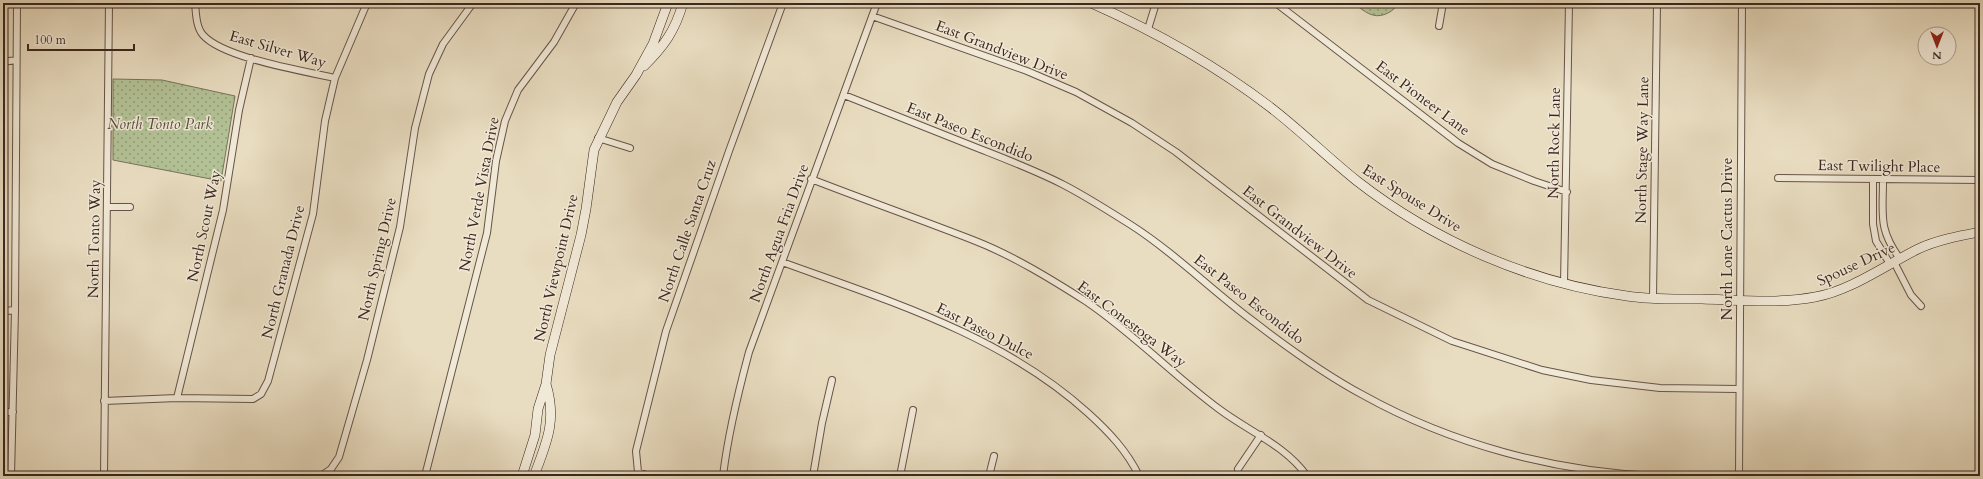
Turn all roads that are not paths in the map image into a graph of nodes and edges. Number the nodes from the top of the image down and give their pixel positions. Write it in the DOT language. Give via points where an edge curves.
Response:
graph roads {
  1 [pos="16,3"];
  2 [pos="109,3"];
  3 [pos="195,3"];
  4 [pos="367,3"];
  5 [pos="473,3"];
  6 [pos="576,3"];
  7 [pos="668,3"];
  8 [pos="683,3"];
  9 [pos="783,3"];
  10 [pos="877,3"];
  11 [pos="1090,3"];
  12 [pos="1156,3"];
  13 [pos="1276,3"];
  14 [pos="1443,3"];
  15 [pos="1569,3"];
  16 [pos="1657,3"];
  17 [pos="1742,3"];
  18 [pos="872,16"];
  19 [pos="1439,26"];
  20 [pos="1148,29"];
  21 [pos="251,58"];
  22 [pos="16,60"];
  23 [pos="3,62"];
  24 [pos="636,75"];
  25 [pos="335,78"];
  26 [pos="844,95"];
  27 [pos="598,138"];
  28 [pos="630,148"];
  29 [pos="1778,178"];
  30 [pos="811,179"];
  31 [pos="1873,180"];
  32 [pos="1883,180"];
  33 [pos="1980,180"];
  34 [pos="1567,192"];
  35 [pos="108,207"];
  36 [pos="130,207"];
  37 [pos="1980,232"];
  38 [pos="782,262"];
  39 [pos="1894,262"];
  40 [pos="1564,284"];
  41 [pos="1653,298"];
  42 [pos="1740,300"];
  43 [pos="1921,306"];
  44 [pos="15,310"];
  45 [pos="3,311"];
  46 [pos="832,380"];
  47 [pos="546,384"];
  48 [pos="1739,389"];
  49 [pos="177,398"];
  50 [pos="104,401"];
  51 [pos="913,410"];
  52 [pos="3,412"];
  53 [pos="13,412"];
  54 [pos="1261,436"];
  55 [pos="994,456"];
  56 [pos="1238,469"];
  57 [pos="11,476"];
  58 [pos="104,476"];
  59 [pos="321,476"];
  60 [pos="425,476"];
  61 [pos="522,476"];
  62 [pos="534,476"];
  63 [pos="649,476"];
  64 [pos="723,476"];
  65 [pos="813,476"];
  66 [pos="900,476"];
  67 [pos="989,476"];
  68 [pos="1139,476"];
  69 [pos="1307,476"];
  70 [pos="1656,476"];
  71 [pos="1738,476"];
  1 -- 22 [label="street"];
  2 -- 35 [label="street, North Tonto Way"];
  3 -- 21 [label="street, East Silver Way" via="197,22 202,34 216,45"];
  4 -- 25 [label="street, North Granada Drive"];
  5 -- 59 [label="street, North Spring Drive" via="443,44 430,74 415,128 400,227 367,360 339,457 331,469"];
  6 -- 60 [label="street, North Verde Vista Drive" via="554,42 518,90 505,121 496,161 487,233"];
  7 -- 24 [label="main road, North Viewpoint Drive" via="653,44"];
  8 -- 24 [label="main road, North Viewpoint Drive" via="676,26 662,48"];
  9 -- 63 [label="street, North Calle Santa Cruz" via="666,331 636,451 638,472"];
  10 -- 18 [label="street, North Agua Fria Drive"];
  11 -- 20 [label="main road, East Spouse Drive"];
  12 -- 20 [label="street"];
  13 -- 34 [label="street, East Pioneer Lane" via="1458,142 1492,164"];
  14 -- 19 [label="street"];
  15 -- 34 [label="street, North Rock Lane"];
  16 -- 41 [label="street, North Stage Way Lane"];
  17 -- 42 [label="street, North Lone Cactus Drive"];
  18 -- 26 [label="street, North Agua Fria Drive"];
  18 -- 48 [label="street, East Grandview Drive" via="1027,71 1076,92 1132,123 1176,152 1368,300 1452,341 1542,370 1591,380 1660,388"];
  20 -- 40 [label="main road, East Spouse Drive" via="1270,107 1357,181 1421,224 1486,257 1526,273"];
  21 -- 25 [label="street, East Silver Way"];
  21 -- 49 [label="street, North Scout Way" via="239,110 223,210"];
  22 -- 23 [label="street"];
  22 -- 44 [label="street"];
  24 -- 27 [label="main road, North Viewpoint Drive" via="617,102"];
  25 -- 49 [label="street, North Granada Drive" via="325,121 313,214 268,381 262,394 253,399"];
  26 -- 30 [label="street, North Agua Fria Drive"];
  26 -- 70 [label="street, East Paseo Escondido" via="1062,184 1132,226 1307,361 1362,395 1422,424 1484,446 1542,461 1593,470"];
  27 -- 28 [label="street"];
  27 -- 47 [label="main road, North Viewpoint Drive" via="591,166 584,222 550,355"];
  29 -- 31 [label="street, East Twilight Place"];
  30 -- 38 [label="street, North Agua Fria Drive"];
  30 -- 54 [label="street, East Conestoga Way" via="974,240 1030,268 1087,303 1144,345 1219,409"];
  31 -- 32 [label="street, East Twilight Place"];
  31 -- 39 [label="street" via="1872,224 1876,241"];
  32 -- 33 [label="street, East Twilight Place"];
  32 -- 39 [label="street" via="1884,229"];
  34 -- 40 [label="street, North Rock Lane"];
  35 -- 36 [label="street"];
  35 -- 50 [label="street, North Tonto Way"];
  37 -- 39 [label="main road, Spouse Drive" via="1921,248"];
  38 -- 64 [label="street, North Agua Fria Drive" via="749,352 727,442"];
  38 -- 68 [label="street, East Paseo Dulce" via="930,317 986,343 1038,373 1107,430 1131,458"];
  39 -- 42 [label="main road, Spouse Drive" via="1839,290 1817,297 1789,301"];
  39 -- 43 [label="street" via="1911,295"];
  40 -- 41 [label="main road, East Spouse Drive" via="1629,297"];
  41 -- 42 [label="main road, East Spouse Drive"];
  42 -- 48 [label="street, North Lone Cactus Drive"];
  44 -- 45 [label="street"];
  44 -- 53 [label="street"];
  46 -- 65 [label="street"];
  47 -- 61 [label="main road, North Viewpoint Drive" via="538,409 535,436"];
  47 -- 62 [label="main road, North Viewpoint Drive" via="551,399 552,421 545,449"];
  48 -- 71 [label="street, North Lone Cactus Drive"];
  49 -- 50 [label="street, North Granada Drive"];
  50 -- 58 [label="street, North Tonto Way"];
  51 -- 66 [label="street"];
  52 -- 53 [label="street"];
  53 -- 57 [label="street"];
  54 -- 56 [label="street"];
  54 -- 69 [label="street, East Conestoga Way" via="1297,462"];
  55 -- 67 [label="street"];
}
